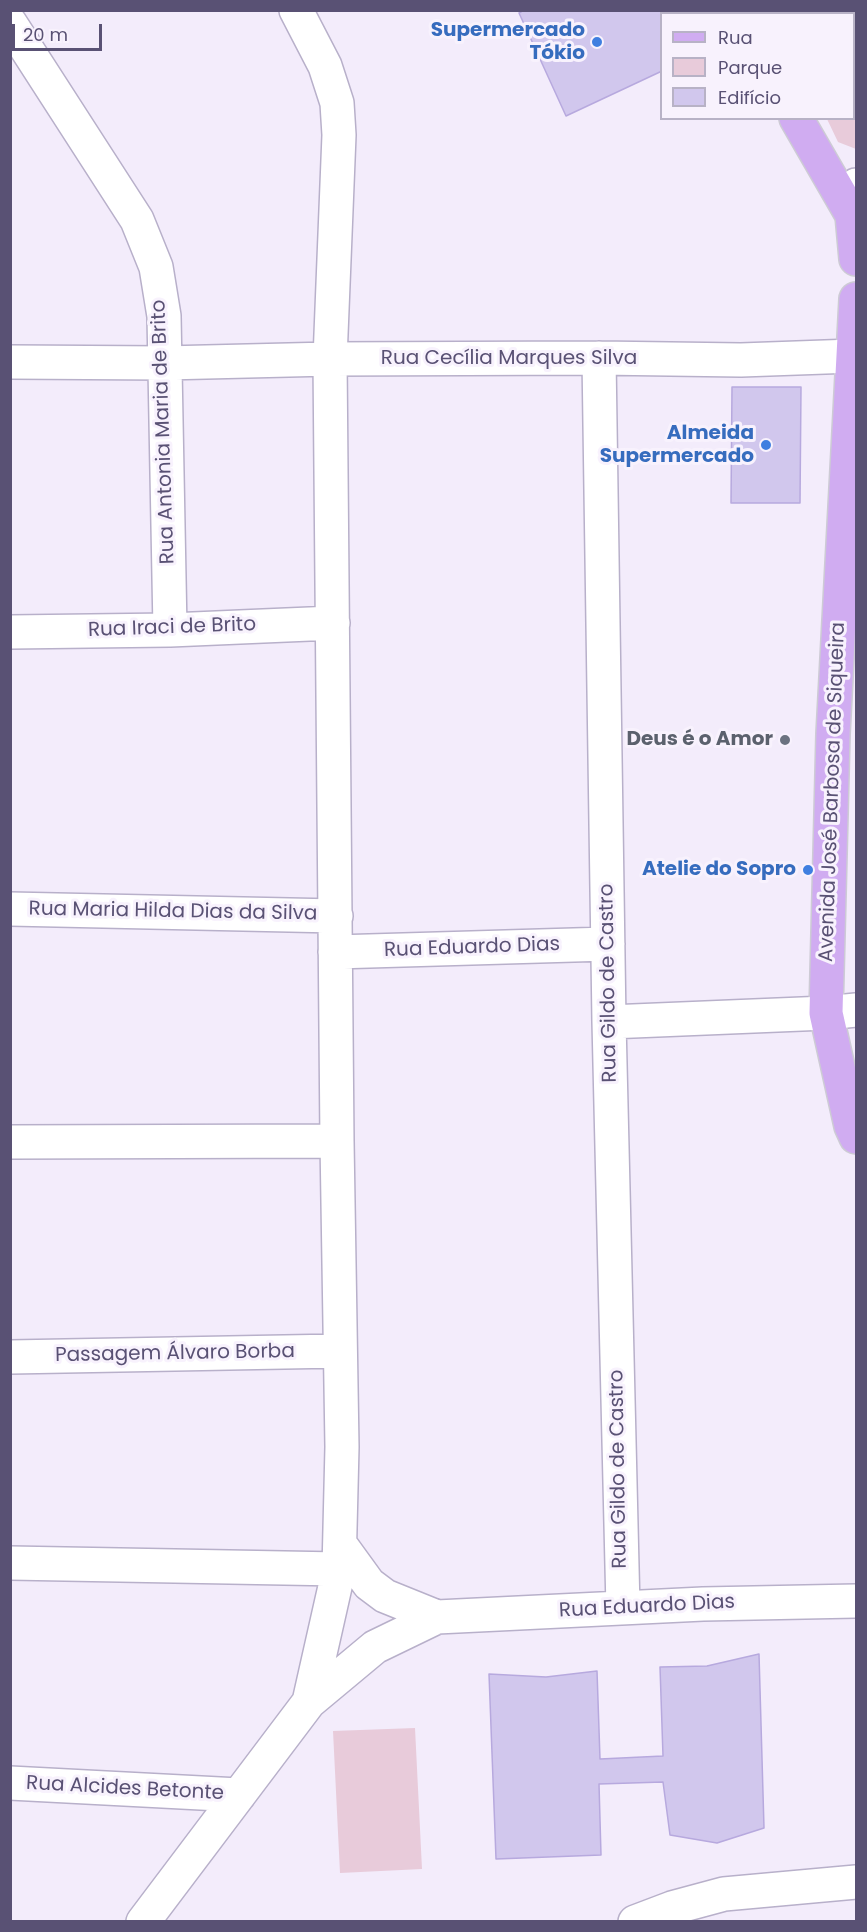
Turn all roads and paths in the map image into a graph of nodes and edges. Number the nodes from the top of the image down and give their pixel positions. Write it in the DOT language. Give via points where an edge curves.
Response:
graph roads {
  1 [pos="296,10"];
  2 [pos="10,22"];
  3 [pos="797,120"];
  4 [pos="855,204"];
  5 [pos="856,259"];
  6 [pos="856,299"];
  7 [pos="853,356"];
  8 [pos="599,358"];
  9 [pos="330,359"];
  10 [pos="10,362"];
  11 [pos="165,363"];
  12 [pos="333,623"];
  13 [pos="170,630"];
  14 [pos="10,632"];
  15 [pos="10,909"];
  16 [pos="336,916"];
  17 [pos="608,944"];
  18 [pos="335,952"];
  19 [pos="841,1011"];
  20 [pos="609,1022"];
  21 [pos="856,1137"];
  22 [pos="337,1141"];
  23 [pos="10,1142"];
  24 [pos="339,1351"];
  25 [pos="10,1357"];
  26 [pos="339,1557"];
  27 [pos="10,1563"];
  28 [pos="856,1601"];
  29 [pos="623,1608"];
  30 [pos="437,1617"];
  31 [pos="309,1702"];
  32 [pos="10,1783"];
  33 [pos="239,1795"];
  34 [pos="856,1882"];
  35 [pos="142,1922"];
  36 [pos="635,1922"];
  1 -- 9 [label="street" via="325,66 337,102"];
  2 -- 11 [label="street, Rua Antonia Maria de Brito" via="137,220 156,267 164,316"];
  3 -- 4 [label="main road"];
  4 -- 5 [label="main road"];
  6 -- 7 [label="main road, Avenida José Barbosa de Siqueira"];
  7 -- 8 [label="street, Rua Cecília Marques Silva" via="741,360"];
  7 -- 19 [label="main road, Avenida José Barbosa de Siqueira" via="833,734"];
  8 -- 9 [label="street, Rua Cecília Marques Silva"];
  8 -- 17 [label="street, Rua Gildo de Castro"];
  9 -- 11 [label="street, Rua Cecília Marques Silva"];
  9 -- 12 [label="street"];
  10 -- 11 [label="street, Rua Cecília Marques Silva"];
  11 -- 13 [label="street, Rua Antonia Maria de Brito"];
  12 -- 13 [label="street, Rua Iraci de Brito"];
  12 -- 16 [label="street"];
  13 -- 14 [label="street, Rua Iraci de Brito"];
  15 -- 16 [label="street, Rua Maria Hilda Dias da Silva"];
  16 -- 18 [label="street"];
  17 -- 18 [label="street, Rua Eduardo Dias"];
  17 -- 20 [label="street, Rua Gildo de Castro"];
  18 -- 22 [label="street"];
  19 -- 20 [label="street"];
  19 -- 21 [label="main road, Avenida José Barbosa de Siqueira" via="851,1126"];
  20 -- 29 [label="street, Rua Gildo de Castro"];
  22 -- 23 [label="street"];
  22 -- 24 [label="street"];
  24 -- 25 [label="street, Passagem Álvaro Borba"];
  24 -- 26 [label="street"];
  26 -- 27 [label="street"];
  26 -- 30 [label="street, Rua Eduardo Dias" via="385,1596"];
  26 -- 31 [label="street"];
  28 -- 29 [label="street, Rua Eduardo Dias"];
  29 -- 30 [label="street, Rua Eduardo Dias"];
  30 -- 31 [label="street, Rua Eduardo Dias" via="375,1647"];
  31 -- 33 [label="street"];
  32 -- 33 [label="street, Rua Alcides Betonte"];
  33 -- 35 [label="street"];
  34 -- 36 [label="street" via="724,1894"];
}
